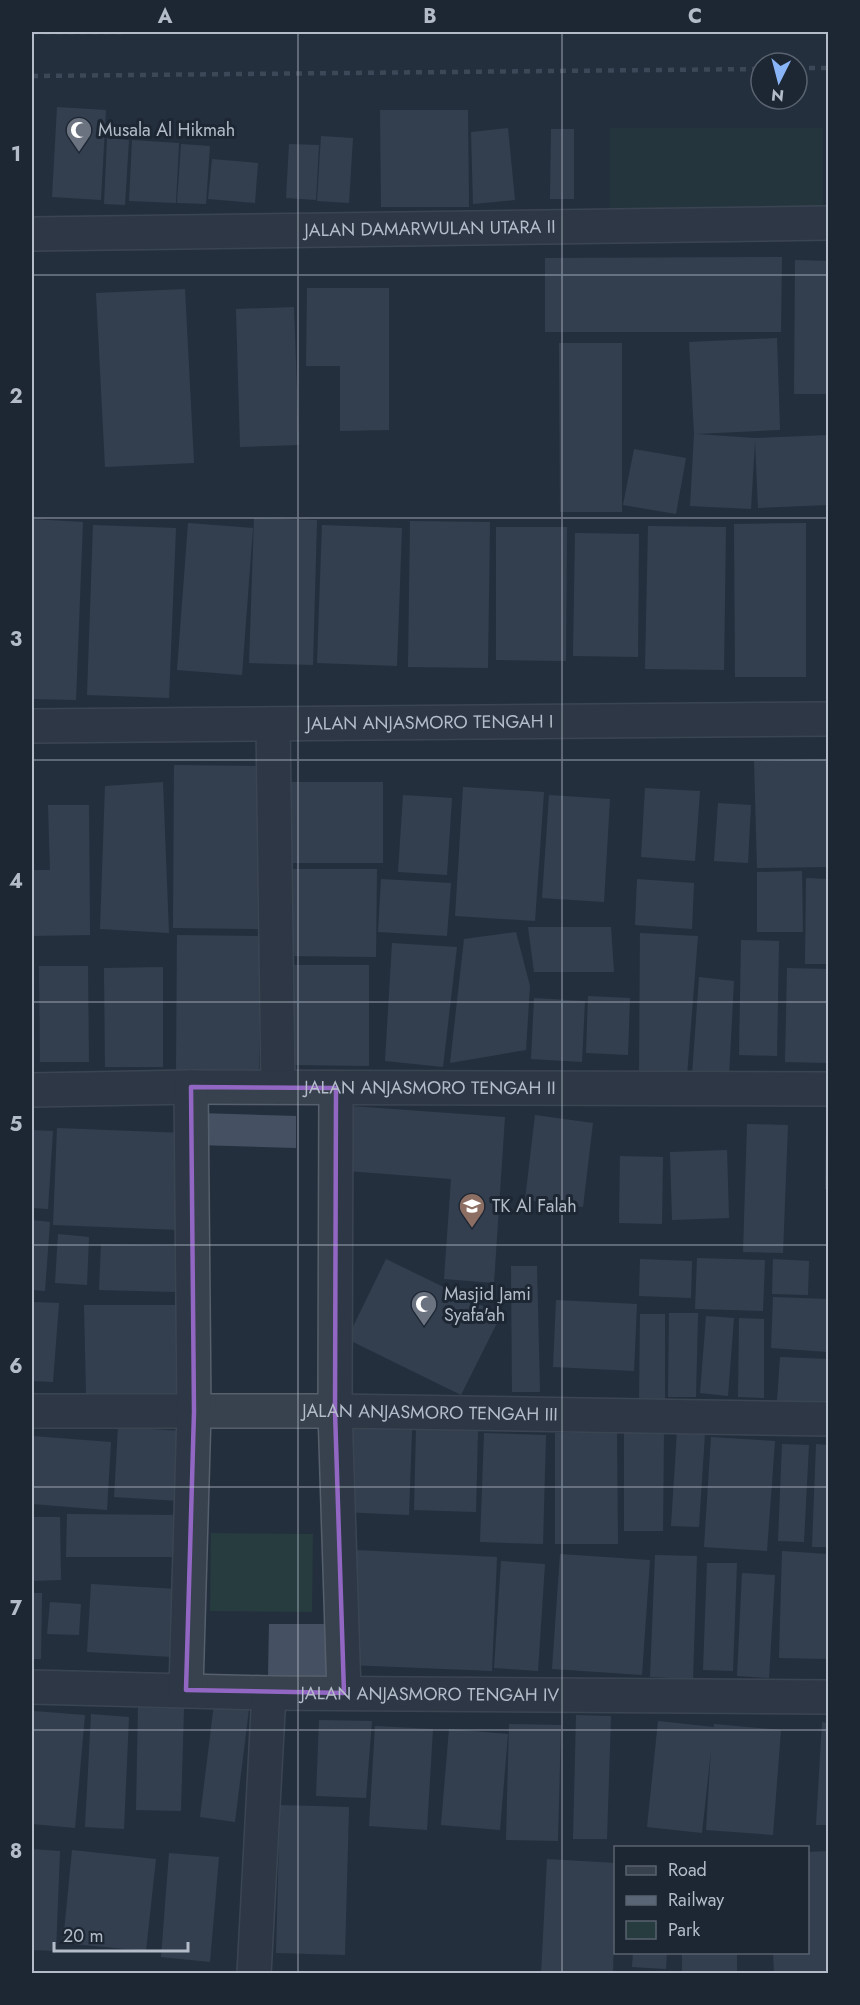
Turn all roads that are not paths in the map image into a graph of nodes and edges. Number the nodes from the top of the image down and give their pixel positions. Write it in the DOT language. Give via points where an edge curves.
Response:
graph roads {
  1 [pos="828,223"];
  2 [pos="32,234"];
  3 [pos="828,719"];
  4 [pos="273,724"];
  5 [pos="32,726"];
  6 [pos="191,1087"];
  7 [pos="278,1087"];
  8 [pos="336,1088"];
  9 [pos="828,1089"];
  10 [pos="32,1090"];
  11 [pos="32,1411"];
  12 [pos="335,1411"];
  13 [pos="194,1412"];
  14 [pos="828,1419"];
  15 [pos="32,1687"];
  16 [pos="186,1690"];
  17 [pos="269,1693"];
  18 [pos="344,1693"];
  19 [pos="828,1697"];
  20 [pos="254,1974"];
  1 -- 2 [label="street, JALAN DAMARWULAN UTARA II"];
  3 -- 4 [label="street, JALAN ANJASMORO TENGAH I"];
  4 -- 5 [label="street, JALAN ANJASMORO TENGAH I"];
  4 -- 7 [label="street"];
  6 -- 7 [label="street, JALAN ANJASMORO TENGAH II"];
  6 -- 10 [label="street, JALAN ANJASMORO TENGAH II"];
  6 -- 13 [label="street"];
  7 -- 8 [label="street, JALAN ANJASMORO TENGAH II"];
  8 -- 9 [label="street, JALAN ANJASMORO TENGAH II"];
  8 -- 12 [label="street"];
  11 -- 13 [label="street, JALAN ANJASMORO TENGAH III"];
  12 -- 13 [label="street, JALAN ANJASMORO TENGAH III"];
  12 -- 14 [label="street, JALAN ANJASMORO TENGAH III"];
  12 -- 18 [label="street"];
  13 -- 16 [label="street"];
  15 -- 16 [label="street, JALAN ANJASMORO TENGAH IV"];
  16 -- 17 [label="street, JALAN ANJASMORO TENGAH IV"];
  17 -- 18 [label="street, JALAN ANJASMORO TENGAH IV"];
  17 -- 20 [label="street"];
  18 -- 19 [label="street, JALAN ANJASMORO TENGAH IV"];
}
